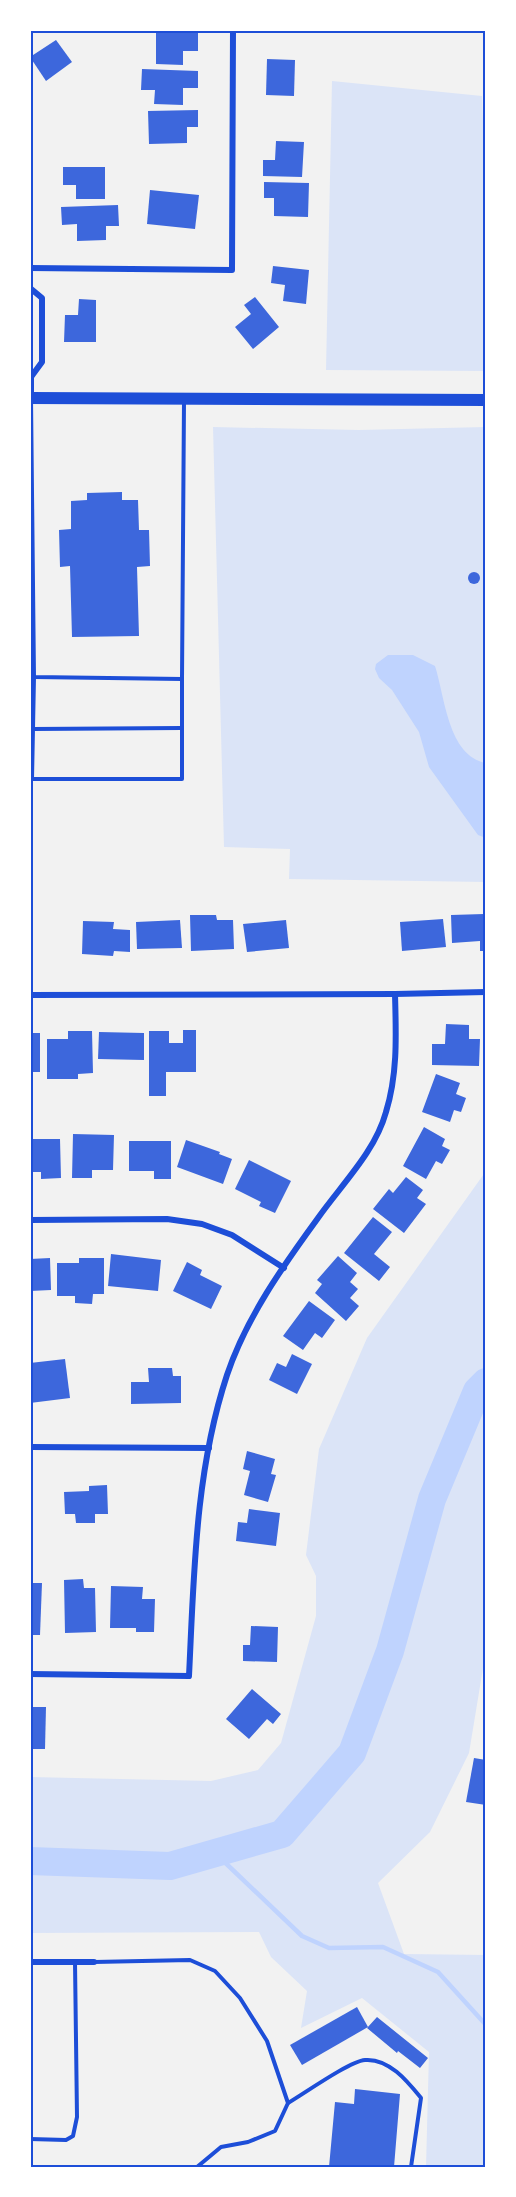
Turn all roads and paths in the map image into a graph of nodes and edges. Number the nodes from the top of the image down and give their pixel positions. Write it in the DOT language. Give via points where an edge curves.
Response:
graph roads {
  1 [pos="234,30"];
  2 [pos="30,204"];
  3 [pos="30,268"];
  4 [pos="30,288"];
  5 [pos="30,376"];
  6 [pos="30,398"];
  7 [pos="184,399"];
  8 [pos="486,400"];
  9 [pos="34,677"];
  10 [pos="182,679"];
  11 [pos="182,728"];
  12 [pos="33,729"];
  13 [pos="486,992"];
  14 [pos="395,994"];
  15 [pos="30,996"];
  16 [pos="30,1220"];
  17 [pos="284,1268"];
  18 [pos="30,1447"];
  19 [pos="209,1448"];
  20 [pos="30,1674"];
  21 [pos="30,1962"];
  22 [pos="75,1962"];
  23 [pos="94,1962"];
  24 [pos="288,2103"];
  25 [pos="30,2139"];
  26 [pos="197,2167"];
  27 [pos="411,2167"];
  1 -- 3 [label="street" via="232,270"];
  2 -- 3 [label="street"];
  3 -- 4 [label="street"];
  4 -- 5 [label="street" via="42,298 42,362"];
  5 -- 6 [label="street"];
  6 -- 7 [label="main road"];
  6 -- 9 [label="lane"];
  7 -- 8 [label="main road"];
  7 -- 10 [label="lane"];
  9 -- 10 [label="lane"];
  9 -- 12 [label="lane"];
  10 -- 11 [label="lane"];
  11 -- 12 [label="lane"];
  11 -- 12 [label="lane" via="182,779 32,778"];
  13 -- 14 [label="street"];
  14 -- 15 [label="street"];
  14 -- 17 [label="street" via="397,1059 386,1112 374,1142"];
  16 -- 17 [label="street" via="167,1220 202,1224 232,1235"];
  17 -- 19 [label="street" via="253,1318 228,1374"];
  18 -- 19 [label="street"];
  19 -- 20 [label="street" via="198,1514 189,1676"];
  21 -- 22 [label="street"];
  22 -- 23 [label="street"];
  22 -- 25 [label="lane" via="77,2117 73,2136 66,2140"];
  23 -- 24 [label="lane" via="190,1960 215,1971 240,1998 267,2040"];
  24 -- 26 [label="lane" via="275,2131 221,2147"];
  24 -- 27 [label="lane" via="347,2067 366,2060 387,2065 421,2098"];
}
